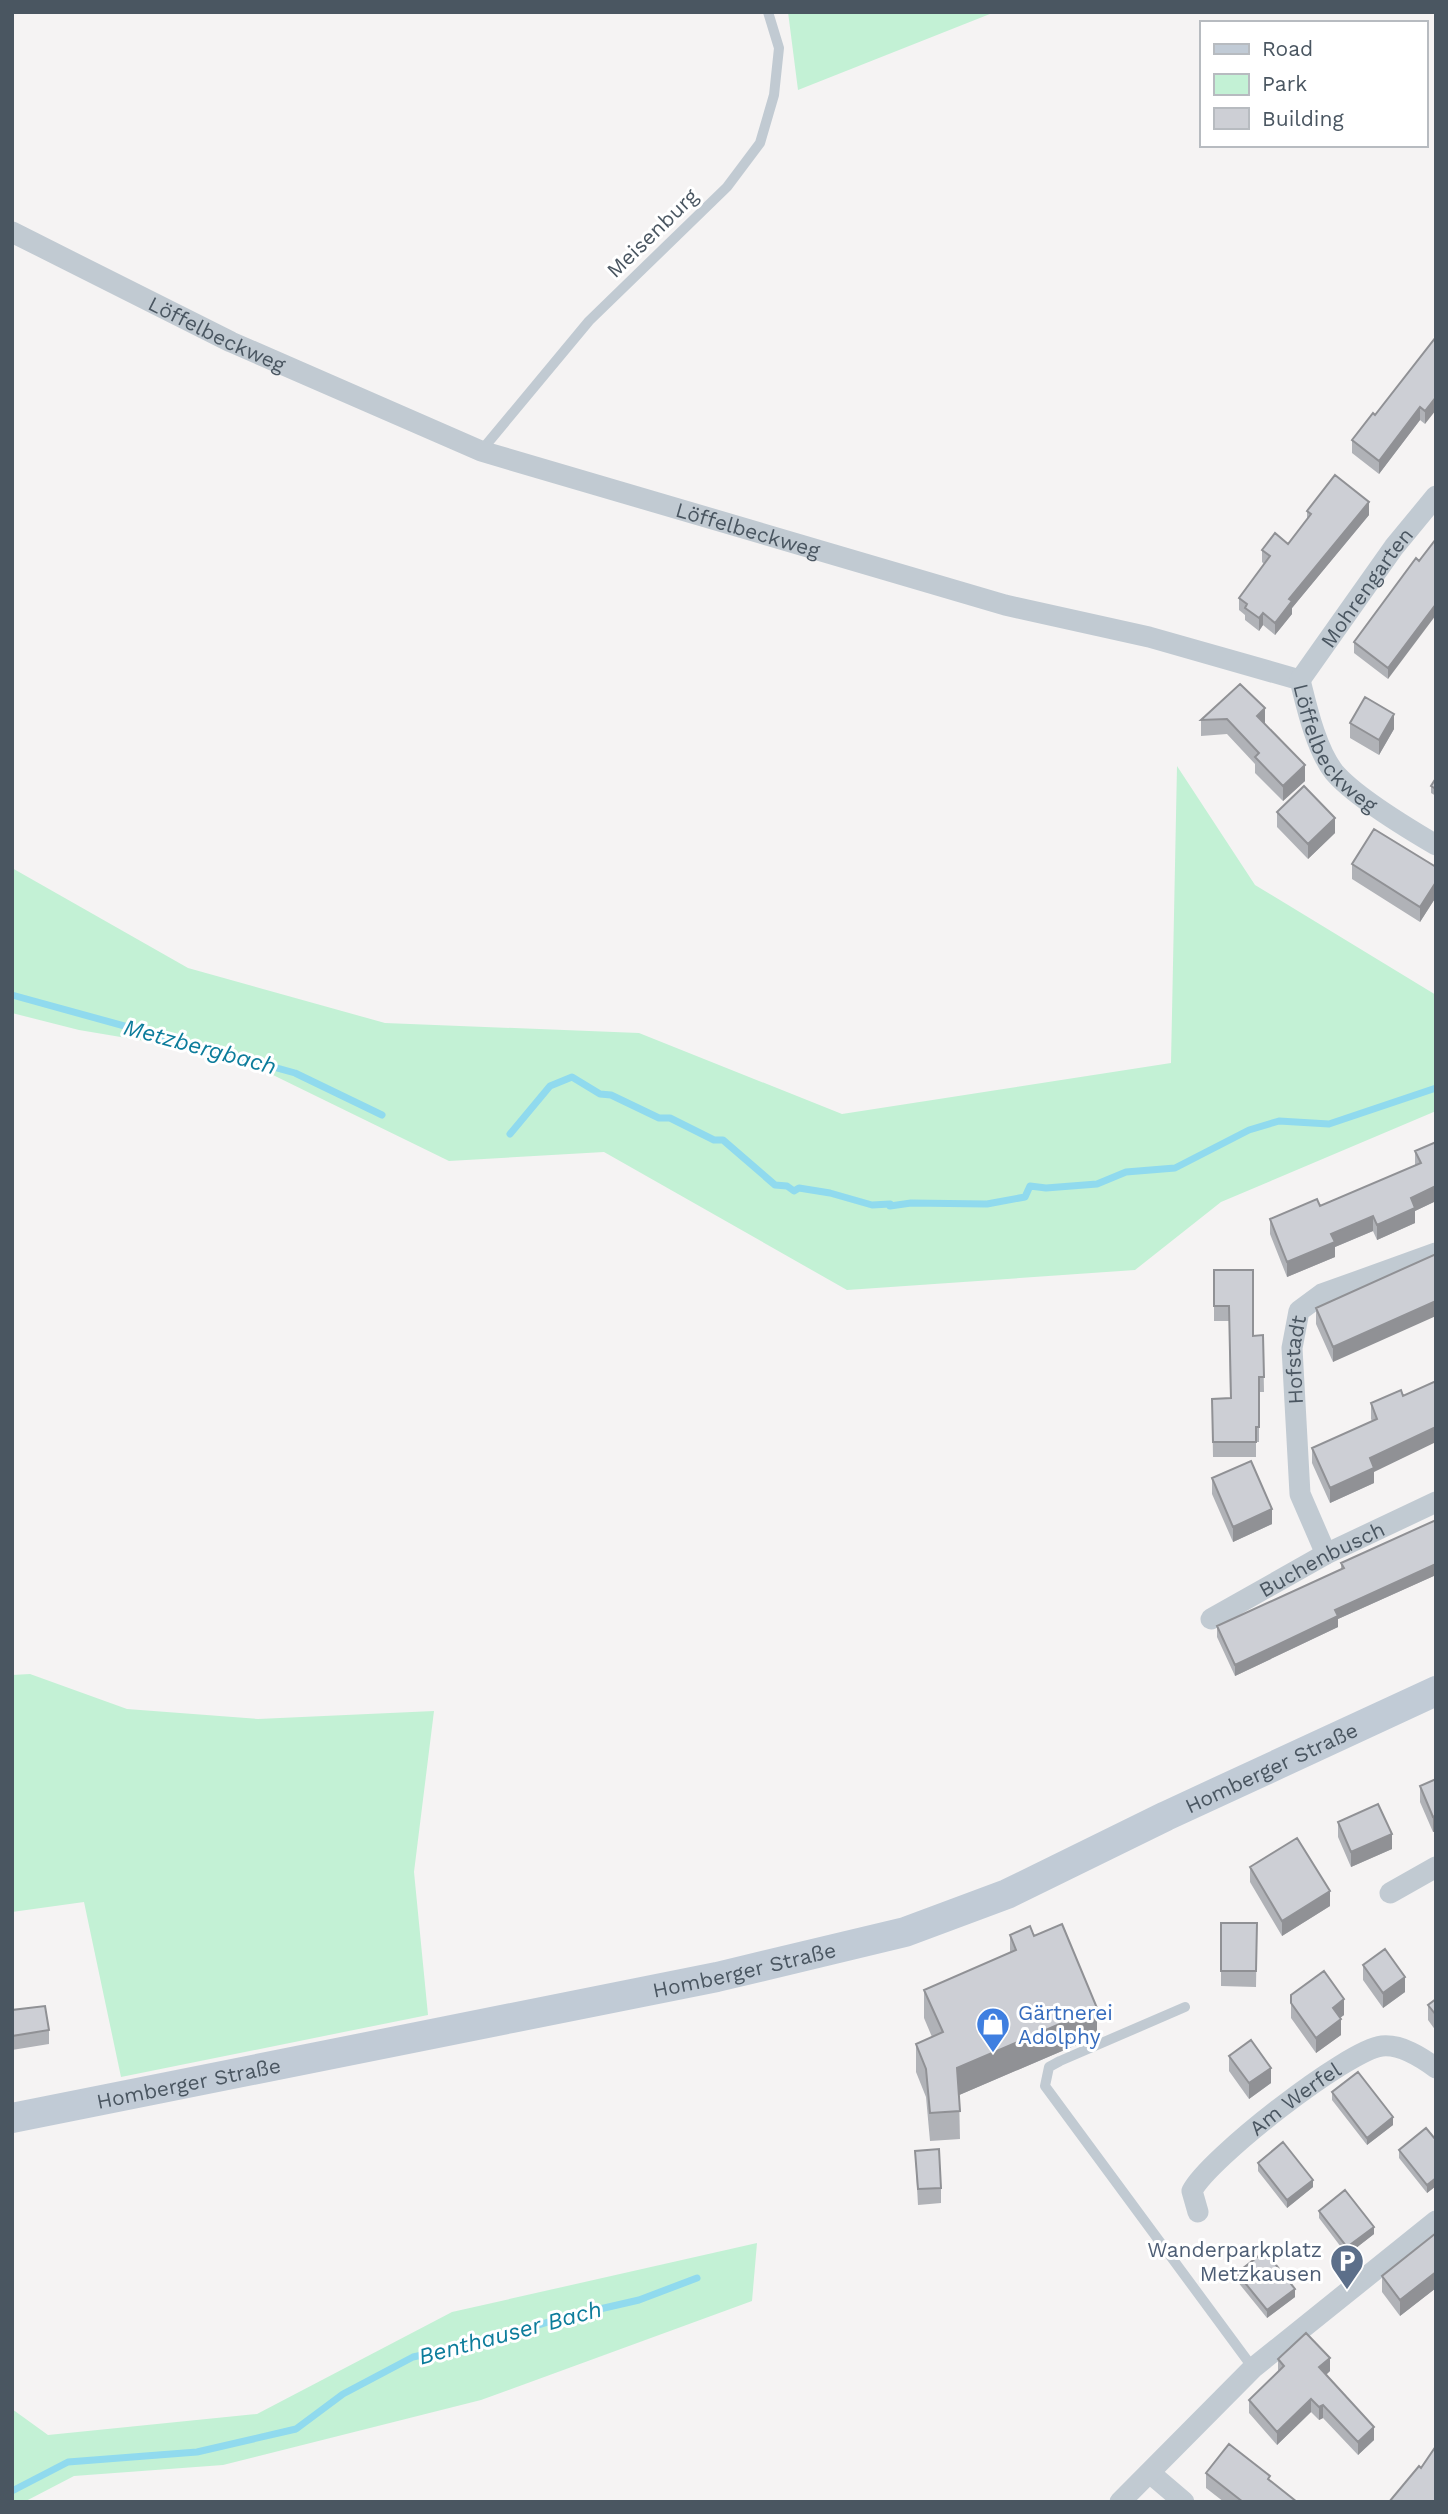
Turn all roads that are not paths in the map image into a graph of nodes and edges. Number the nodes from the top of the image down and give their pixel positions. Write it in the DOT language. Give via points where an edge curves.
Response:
graph roads {
  1 [pos="768,12"];
  2 [pos="12,232"];
  3 [pos="481,451"];
  4 [pos="1436,496"];
  5 [pos="1300,680"];
  6 [pos="1436,845"];
  7 [pos="1436,1253"];
  8 [pos="1436,1502"];
  9 [pos="1325,1554"];
  10 [pos="1211,1619"];
  11 [pos="1436,1691"];
  12 [pos="1436,1867"];
  13 [pos="1390,1893"];
  14 [pos="1185,2007"];
  15 [pos="1436,2068"];
  16 [pos="12,2118"];
  17 [pos="1198,2212"];
  18 [pos="1436,2221"];
  19 [pos="1253,2368"];
  20 [pos="1150,2473"];
  21 [pos="1120,2502"];
  22 [pos="1184,2502"];
  1 -- 3 [label="lane, Meisenburg" via="779,48 774,96 760,143 727,187 589,321"];
  2 -- 3 [label="street, Löffelbeckweg" via="231,342"];
  3 -- 5 [label="street, Löffelbeckweg" via="1005,605 1149,637"];
  4 -- 5 [label="street, Mohrengarten"];
  5 -- 6 [label="street, Löffelbeckweg" via="1310,721 1334,771 1396,822"];
  7 -- 9 [label="street, Hofstadt" via="1322,1294 1299,1311 1292,1348 1300,1494"];
  8 -- 9 [label="street, Buchenbusch"];
  9 -- 10 [label="street, Buchenbusch"];
  11 -- 16 [label="main road, Homberger Straße" via="1007,1894 905,1932 716,1977"];
  12 -- 13 [label="street"];
  14 -- 19 [label="lane" via="1049,2067 1045,2086"];
  15 -- 17 [label="street, Am Werfel" via="1405,2049 1382,2046 1360,2054 1294,2099 1199,2177 1192,2191"];
  18 -- 19 [label="street"];
  19 -- 20 [label="street"];
  20 -- 21 [label="street"];
  20 -- 22 [label="street"];
}
